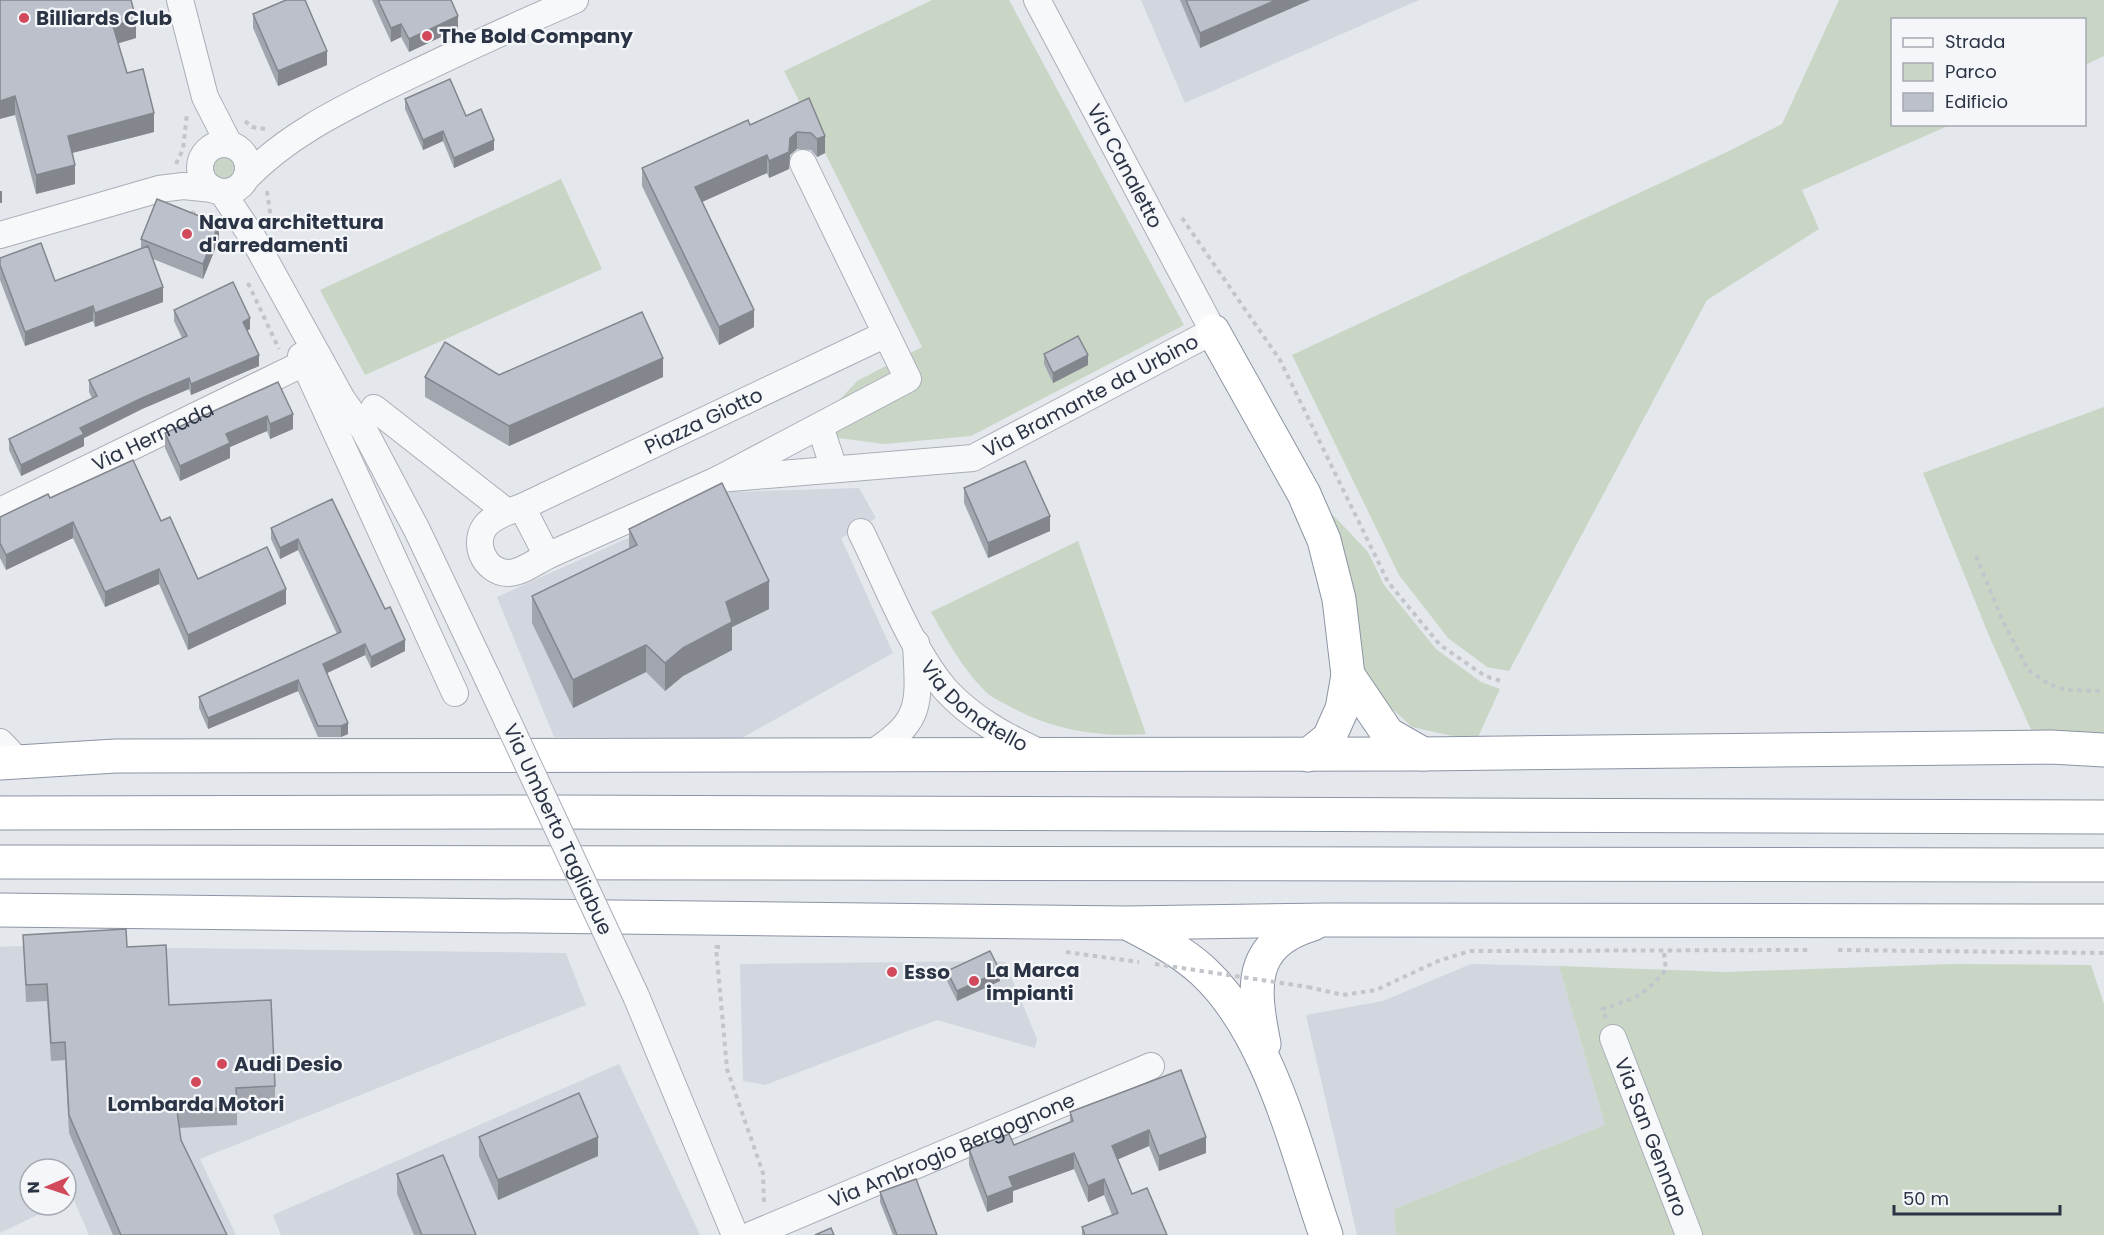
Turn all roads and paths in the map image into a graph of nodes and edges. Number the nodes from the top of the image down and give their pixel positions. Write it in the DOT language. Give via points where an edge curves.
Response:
graph roads {
  1 [pos="180,0"];
  2 [pos="576,0"];
  3 [pos="1036,0"];
  4 [pos="196,103"];
  5 [pos="242,118"];
  6 [pos="318,121"];
  7 [pos="275,126"];
  8 [pos="218,152"];
  9 [pos="803,163"];
  10 [pos="166,179"];
  11 [pos="238,186"];
  12 [pos="185,210"];
  13 [pos="1179,214"];
  14 [pos="214,224"];
  15 [pos="0,235"];
  16 [pos="261,237"];
  17 [pos="1213,332"];
  18 [pos="886,334"];
  19 [pos="304,363"];
  20 [pos="369,419"];
  21 [pos="820,426"];
  22 [pos="342,443"];
  23 [pos="834,470"];
  24 [pos="719,479"];
  25 [pos="515,510"];
  26 [pos="0,511"];
  27 [pos="861,532"];
  28 [pos="547,556"];
  29 [pos="1976,556"];
  30 [pos="916,643"];
  31 [pos="1348,675"];
  32 [pos="1504,682"];
  33 [pos="2104,691"];
  34 [pos="455,693"];
  35 [pos="2104,750"];
  36 [pos="1423,754"];
  37 [pos="1045,755"];
  38 [pos="1308,755"];
  39 [pos="6,756"];
  40 [pos="866,757"];
  41 [pos="0,813"];
  42 [pos="2104,816"];
  43 [pos="0,862"];
  44 [pos="2104,865"];
  45 [pos="0,910"];
  46 [pos="1327,920"];
  47 [pos="2104,921"];
  48 [pos="1127,923"];
  49 [pos="716,947"];
  50 [pos="1812,950"];
  51 [pos="1834,950"];
  52 [pos="1664,952"];
  53 [pos="2104,953"];
  54 [pos="1155,964"];
  55 [pos="1613,1038"];
  56 [pos="1151,1065"];
  57 [pos="1270,1075"];
  58 [pos="764,1207"];
  59 [pos="735,1235"];
  60 [pos="751,1235"];
  61 [pos="1326,1235"];
  62 [pos="1689,1235"];
  1 -- 4 [label="street"];
  2 -- 6 [label="street" via="468,46"];
  3 -- 17 [label="street, Via Canaletto"];
  4 -- 8 [label="street"];
  4 -- 10 [label="path" via="183,149"];
  5 -- 7 [label="path" via="252,127"];
  6 -- 8 [label="street"];
  6 -- 11 [label="street" via="278,148"];
  8 -- 10 [label="street"];
  8 -- 11 [label="street" via="247,160"];
  8 -- 11 [label="street" via="201,173 205,183"];
  9 -- 18 [label="street, Via Bramante da Urbino"];
  10 -- 11 [label="street" via="183,186"];
  10 -- 15 [label="street"];
  11 -- 16 [label="street, Via Umberto Tagliabue"];
  11 -- 16 [label="path" via="267,206"];
  12 -- 14 [label="path"];
  13 -- 32 [label="path" via="1280,360 1388,582 1440,645 1485,676"];
  16 -- 19 [label="street, Via Umberto Tagliabue"];
  16 -- 20 [label="street, Via Umberto Tagliabue" via="342,399"];
  17 -- 23 [label="street, Via Bramante da Urbino" via="973,458"];
  17 -- 31 [label="highway" via="1304,494 1324,540 1339,599"];
  18 -- 21 [label="street, Via Bramante da Urbino" via="908,379"];
  18 -- 25 [label="street, Piazza Giotto"];
  19 -- 22 [label="street, Via Umberto Tagliabue"];
  19 -- 26 [label="street, Via Hermada"];
  20 -- 22 [label="street"];
  20 -- 25 [label="street"];
  20 -- 59 [label="street, Via Umberto Tagliabue, bridge" via="636,996"];
  21 -- 23 [label="street"];
  21 -- 24 [label="street, Via Bramante da Urbino"];
  22 -- 34 [label="street, Via Umberto Tagliabue"];
  23 -- 24 [label="street, Via Bramante da Urbino"];
  24 -- 28 [label="street, Via Bramante da Urbino"];
  25 -- 28 [label="street"];
  25 -- 28 [label="street" via="488,522 480,537 481,552 490,566 502,572 518,571"];
  27 -- 30 [label="street, Via Donatello"];
  29 -- 33 [label="path" via="2028,670 2065,690"];
  30 -- 37 [label="street, Via Donatello" via="945,688 971,712 1000,734"];
  30 -- 40 [label="street, Via Donatello" via="918,691 911,721"];
  31 -- 36 [label="highway" via="1388,734"];
  31 -- 38 [label="highway" via="1342,709 1329,738"];
  35 -- 36 [label="highway" via="2051,747"];
  36 -- 38 [label="highway"];
  37 -- 38 [label="highway"];
  37 -- 40 [label="highway"];
  39 -- 40 [label="highway"];
  41 -- 42 [label="highway"];
  43 -- 44 [label="highway"];
  45 -- 48 [label="highway"];
  46 -- 47 [label="highway"];
  46 -- 48 [label="highway"];
  46 -- 57 [label="highway" via="1293,930 1266,954 1256,989"];
  48 -- 57 [label="highway" via="1202,970 1232,1004"];
  49 -- 58 [label="path" via="727,1069 763,1173"];
  50 -- 52 [label="path"];
  51 -- 53 [label="path"];
  52 -- 54 [label="path, bridge" via="1470,951 1438,961 1376,990 1343,995"];
  52 -- 55 [label="path" via="1666,970 1641,997 1602,1009"];
  55 -- 62 [label="street, Via San Gennaro"];
  56 -- 60 [label="street, Via Ambrogio Bergognone"];
  57 -- 61 [label="highway"];
}
